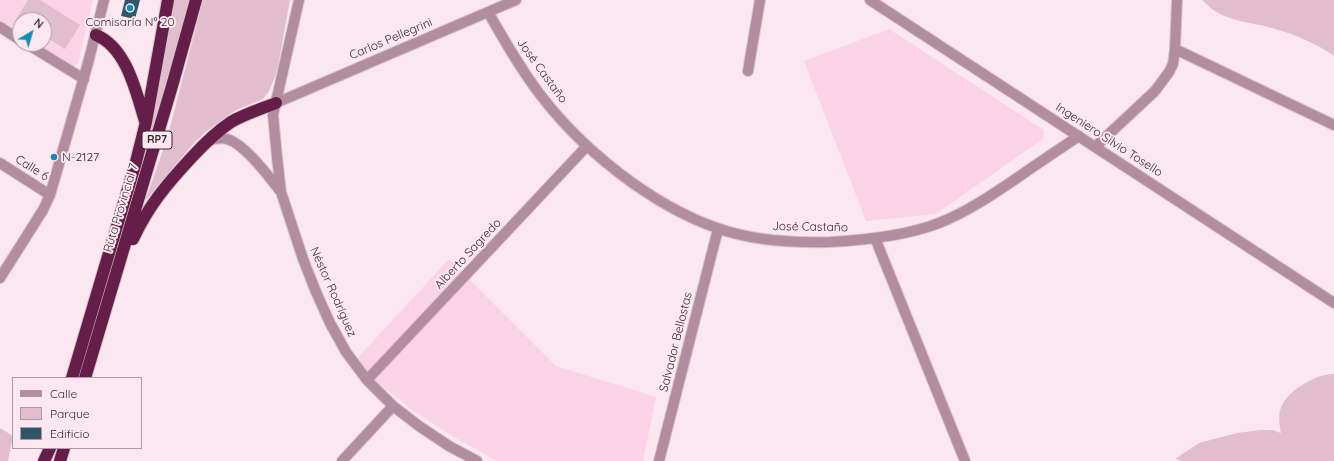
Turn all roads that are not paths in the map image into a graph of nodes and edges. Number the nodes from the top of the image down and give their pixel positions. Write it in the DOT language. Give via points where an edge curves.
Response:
graph roads {
  1 [pos="104,0"];
  2 [pos="168,0"];
  3 [pos="196,0"];
  4 [pos="299,0"];
  5 [pos="516,0"];
  6 [pos="760,0"];
  7 [pos="870,0"];
  8 [pos="1177,0"];
  9 [pos="488,12"];
  10 [pos="0,27"];
  11 [pos="12,35"];
  12 [pos="96,35"];
  13 [pos="1175,48"];
  14 [pos="40,52"];
  15 [pos="748,71"];
  16 [pos="84,79"];
  17 [pos="276,103"];
  18 [pos="146,122"];
  19 [pos="1334,125"];
  20 [pos="1079,136"];
  21 [pos="205,143"];
  22 [pos="587,146"];
  23 [pos="1095,147"];
  24 [pos="0,163"];
  25 [pos="282,192"];
  26 [pos="50,195"];
  27 [pos="718,229"];
  28 [pos="875,238"];
  29 [pos="0,278"];
  30 [pos="115,279"];
  31 [pos="1334,303"];
  32 [pos="72,377"];
  33 [pos="85,377"];
  34 [pos="367,380"];
  35 [pos="393,406"];
  36 [pos="50,449"];
  37 [pos="50,449"];
  38 [pos="64,449"];
  39 [pos="67,449"];
  40 [pos="44,461"];
  41 [pos="47,461"];
  42 [pos="60,461"];
  43 [pos="65,461"];
  44 [pos="342,461"];
  45 [pos="477,461"];
  46 [pos="658,461"];
  47 [pos="966,461"];
  1 -- 12 [label="street"];
  2 -- 18 [label="highway, Ruta Provincial 7 / RP7"];
  3 -- 30 [label="highway, Ruta Provincial 7 / RP7"];
  4 -- 17 [label="street, Néstor Rodríguez"];
  5 -- 9 [label="street, Carlos Pellegrini"];
  6 -- 15 [label="street"];
  7 -- 20 [label="street, Ingeniero Silvio Tosello"];
  8 -- 13 [label="street"];
  9 -- 17 [label="street, Carlos Pellegrini"];
  9 -- 22 [label="street, José Castaño" via="540,94"];
  10 -- 11 [label="street"];
  12 -- 16 [label="street"];
  12 -- 18 [label="highway" via="109,42 120,55 128,70"];
  13 -- 19 [label="street"];
  13 -- 23 [label="street" via="1173,64 1163,82"];
  14 -- 16 [label="street"];
  16 -- 26 [label="street"];
  17 -- 21 [label="highway" via="237,118"];
  17 -- 25 [label="street, Néstor Rodríguez" via="273,115"];
  18 -- 32 [label="highway, Ruta Provincial 7 / RP7" via="131,183"];
  20 -- 23 [label="street, Ingeniero Silvio Tosello"];
  20 -- 28 [label="street, José Castaño" via="967,211 938,224"];
  21 -- 25 [label="street, Néstor Rodríguez" via="221,138 235,143"];
  21 -- 30 [label="highway" via="170,180 151,206"];
  22 -- 27 [label="street, José Castaño" via="642,189 683,213"];
  22 -- 34 [label="street, Alberto Sagredo"];
  23 -- 31 [label="street, Ingeniero Silvio Tosello"];
  24 -- 26 [label="street, Calle 6"];
  25 -- 34 [label="street, Néstor Rodríguez" via="301,252 330,323 346,352"];
  26 -- 29 [label="street" via="40,216"];
  27 -- 28 [label="street, José Castaño" via="775,241 812,242"];
  27 -- 46 [label="street, Salvador Bellostas"];
  28 -- 47 [label="street"];
  30 -- 33 [label="highway, Ruta Provincial 7 / RP7"];
  34 -- 35 [label="street, Néstor Rodríguez"];
  35 -- 44 [label="street"];
  35 -- 45 [label="street, Néstor Rodríguez" via="443,442"];
  36 -- 40 [label="highway"];
  37 -- 41 [label="highway"];
  38 -- 42 [label="highway"];
  39 -- 43 [label="highway"];
}
